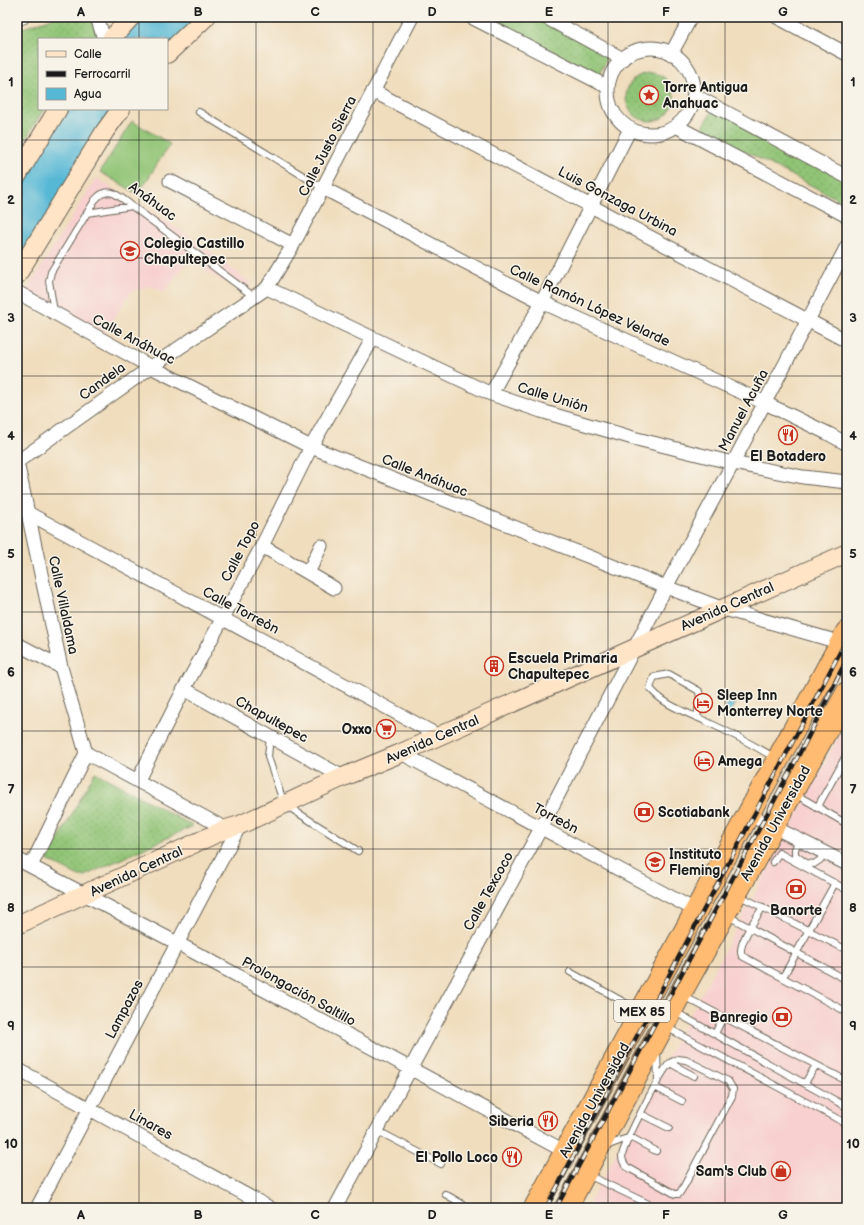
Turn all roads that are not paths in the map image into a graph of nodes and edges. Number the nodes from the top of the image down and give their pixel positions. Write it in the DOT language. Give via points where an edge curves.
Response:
graph roads {
  1 [pos="23,17"];
  2 [pos="97,17"];
  3 [pos="131,17"];
  4 [pos="206,17"];
  5 [pos="412,17"];
  6 [pos="471,17"];
  7 [pos="545,17"];
  8 [pos="691,17"];
  9 [pos="777,17"];
  10 [pos="17,19"];
  11 [pos="104,38"];
  12 [pos="113,38"];
  13 [pos="168,53"];
  14 [pos="671,54"];
  15 [pos="847,54"];
  16 [pos="623,59"];
  17 [pos="608,87"];
  18 [pos="373,91"];
  19 [pos="694,95"];
  20 [pos="57,110"];
  21 [pos="120,110"];
  22 [pos="199,112"];
  23 [pos="676,126"];
  24 [pos="630,129"];
  25 [pos="17,176"];
  26 [pos="847,177"];
  27 [pos="170,181"];
  28 [pos="323,188"];
  29 [pos="132,206"];
  30 [pos="592,206"];
  31 [pos="87,213"];
  32 [pos="847,216"];
  33 [pos="293,245"];
  34 [pos="847,246"];
  35 [pos="17,275"];
  36 [pos="267,288"];
  37 [pos="17,292"];
  38 [pos="253,296"];
  39 [pos="542,302"];
  40 [pos="54,312"];
  41 [pos="808,321"];
  42 [pos="373,338"];
  43 [pos="847,341"];
  44 [pos="151,367"];
  45 [pos="491,394"];
  46 [pos="765,403"];
  47 [pos="847,444"];
  48 [pos="311,447"];
  49 [pos="17,462"];
  50 [pos="733,464"];
  51 [pos="847,482"];
  52 [pos="28,513"];
  53 [pos="262,546"];
  54 [pos="321,546"];
  55 [pos="847,553"];
  56 [pos="308,573"];
  57 [pos="334,588"];
  58 [pos="666,588"];
  59 [pos="722,608"];
  60 [pos="222,618"];
  61 [pos="844,637"];
  62 [pos="17,644"];
  63 [pos="636,647"];
  64 [pos="61,667"];
  65 [pos="184,689"];
  66 [pos="847,693"];
  67 [pos="697,717"];
  68 [pos="270,736"];
  69 [pos="439,736"];
  70 [pos="86,753"];
  71 [pos="400,753"];
  72 [pos="847,754"];
  73 [pos="778,759"];
  74 [pos="343,777"];
  75 [pos="138,780"];
  76 [pos="791,792"];
  77 [pos="284,804"];
  78 [pos="817,808"];
  79 [pos="748,814"];
  80 [pos="847,824"];
  81 [pos="772,826"];
  82 [pos="233,827"];
  83 [pos="541,828"];
  84 [pos="358,851"];
  85 [pos="17,859"];
  86 [pos="773,862"];
  87 [pos="847,864"];
  88 [pos="31,866"];
  89 [pos="835,884"];
  90 [pos="847,890"];
  91 [pos="84,894"];
  92 [pos="736,894"];
  93 [pos="763,907"];
  94 [pos="697,911"];
  95 [pos="724,915"];
  96 [pos="17,924"];
  97 [pos="750,928"];
  98 [pos="810,930"];
  99 [pos="178,943"];
  100 [pos="847,950"];
  101 [pos="798,953"];
  102 [pos="570,972"];
  103 [pos="783,977"];
  104 [pos="847,980"];
  105 [pos="642,1012"];
  106 [pos="847,1012"];
  107 [pos="668,1017"];
  108 [pos="723,1017"];
  109 [pos="715,1034"];
  110 [pos="670,1063"];
  111 [pos="816,1065"];
  112 [pos="409,1069"];
  113 [pos="17,1070"];
  114 [pos="694,1076"];
  115 [pos="658,1080"];
  116 [pos="847,1080"];
  117 [pos="805,1084"];
  118 [pos="655,1087"];
  119 [pos="682,1101"];
  120 [pos="847,1107"];
  121 [pos="90,1108"];
  122 [pos="641,1114"];
  123 [pos="847,1124"];
  124 [pos="669,1128"];
  125 [pos="378,1131"];
  126 [pos="630,1137"];
  127 [pos="597,1150"];
  128 [pos="656,1151"];
  129 [pos="566,1152"];
  130 [pos="441,1164"];
  131 [pos="584,1173"];
  132 [pos="445,1194"];
  133 [pos="37,1208"];
  134 [pos="270,1208"];
  135 [pos="335,1208"];
  136 [pos="469,1208"];
  137 [pos="535,1208"];
  138 [pos="566,1208"];
  139 [pos="657,1208"];
  1 -- 10 [label="street"];
  2 -- 11 [label="street"];
  3 -- 12 [label="street"];
  4 -- 13 [label="street"];
  5 -- 18 [label="street, Calle Justo Sierra"];
  6 -- 17 [label="street"];
  7 -- 16 [label="street"];
  8 -- 14 [label="street"];
  9 -- 15 [label="street"];
  14 -- 16 [label="street" via="646,49 634,52"];
  14 -- 19 [label="street" via="681,61 688,71 693,82"];
  16 -- 17 [label="street" via="613,71"];
  17 -- 24 [label="street" via="608,99 613,111"];
  18 -- 28 [label="street, Calle Justo Sierra"];
  18 -- 30 [label="street, Luis Gonzaga Urbina"];
  19 -- 23 [label="street" via="688,112"];
  19 -- 26 [label="street"];
  20 -- 25 [label="street"];
  21 -- 35 [label="street"];
  22 -- 28 [label="lane"];
  23 -- 24 [label="street" via="654,134"];
  23 -- 32 [label="street"];
  24 -- 30 [label="street"];
  27 -- 33 [label="street, Anáhuac"];
  28 -- 33 [label="street, Calle Justo Sierra"];
  28 -- 39 [label="street, Calle Ramón López Velarde"];
  29 -- 31 [label="lane"];
  29 -- 31 [label="lane, Anáhuac" via="114,193 106,192 99,195"];
  29 -- 38 [label="lane, Anáhuac"];
  30 -- 39 [label="street"];
  30 -- 41 [label="street, Luis Gonzaga Urbina"];
  31 -- 40 [label="lane, Anáhuac" via="50,277"];
  33 -- 36 [label="street, Calle Justo Sierra"];
  34 -- 41 [label="street, Manuel Acuña"];
  36 -- 38 [label="street, Candela"];
  36 -- 42 [label="street, Calle Unión"];
  37 -- 40 [label="street, Calle Anáhuac"];
  38 -- 44 [label="street, Candela"];
  39 -- 45 [label="street"];
  39 -- 46 [label="street, Calle Ramón López Velarde"];
  40 -- 44 [label="street, Calle Anáhuac"];
  41 -- 43 [label="street, Luis Gonzaga Urbina"];
  41 -- 46 [label="street, Manuel Acuña"];
  42 -- 45 [label="street, Calle Unión"];
  42 -- 48 [label="street, Calle Topo"];
  44 -- 48 [label="street, Calle Anáhuac"];
  44 -- 49 [label="street, Candela"];
  45 -- 50 [label="street, Calle Unión" via="633,438"];
  46 -- 47 [label="street, Calle Ramón López Velarde"];
  46 -- 50 [label="street, Manuel Acuña"];
  48 -- 53 [label="street, Calle Topo"];
  48 -- 58 [label="street, Calle Anáhuac"];
  49 -- 52 [label="street, Calle Villaldama"];
  50 -- 51 [label="street, Calle Unión"];
  50 -- 58 [label="street, Manuel Acuña"];
  52 -- 60 [label="street, Calle Torreòn"];
  52 -- 64 [label="street, Calle Villaldama"];
  53 -- 56 [label="street"];
  53 -- 60 [label="street, Calle Topo"];
  54 -- 56 [label="street"];
  55 -- 59 [label="street, Avenida Central"];
  56 -- 57 [label="street"];
  58 -- 59 [label="street, Calle Anáhuac"];
  58 -- 63 [label="street, Calle Texcoco"];
  59 -- 61 [label="street, Calle Anáhuac"];
  59 -- 63 [label="street, Avenida Central"];
  60 -- 65 [label="street, Calle Topo"];
  60 -- 69 [label="street, Calle Torreòn"];
  61 -- 73 [label="highway, Avenida Universidad / MEX 85"];
  62 -- 64 [label="street"];
  63 -- 69 [label="street, Avenida Central"];
  63 -- 83 [label="street, Calle Texcoco"];
  64 -- 70 [label="street, Calle Villaldama"];
  65 -- 68 [label="street, Chapultepec"];
  65 -- 75 [label="street, Calle Topo"];
  66 -- 76 [label="highway, Avenida Universidad / MEX 85"];
  67 -- 67 [label="lane" via="657,698 650,688 654,677 670,674 699,691"];
  67 -- 73 [label="lane"];
  68 -- 74 [label="street, Chapultepec"];
  68 -- 77 [label="lane" via="268,757"];
  69 -- 71 [label="street, Avenida Central"];
  70 -- 75 [label="street"];
  70 -- 88 [label="street"];
  71 -- 74 [label="street, Avenida Central"];
  71 -- 83 [label="street, Torreòn"];
  72 -- 78 [label="lane"];
  73 -- 79 [label="highway, Avenida Universidad / MEX 85"];
  74 -- 77 [label="street, Avenida Central"];
  75 -- 82 [label="street"];
  76 -- 78 [label="lane"];
  76 -- 81 [label="highway, Avenida Universidad / MEX 85"];
  77 -- 82 [label="street, Avenida Central"];
  77 -- 84 [label="lane"];
  78 -- 80 [label="lane"];
  79 -- 81 [label="street"];
  79 -- 94 [label="highway, Avenida Universidad / MEX 85"];
  81 -- 87 [label="street"];
  81 -- 92 [label="highway, Avenida Universidad / MEX 85"];
  82 -- 91 [label="street, Avenida Central"];
  82 -- 99 [label="street, Lampazos"];
  83 -- 94 [label="street, Torreòn"];
  83 -- 112 [label="street, Calle Texcoco"];
  85 -- 88 [label="street, Prolongación Saltillo"];
  86 -- 89 [label="lane" via="779,853"];
  88 -- 91 [label="street, Prolongación Saltillo"];
  89 -- 90 [label="lane"];
  89 -- 98 [label="lane"];
  91 -- 96 [label="street, Avenida Central"];
  91 -- 99 [label="street, Prolongación Saltillo"];
  92 -- 93 [label="lane"];
  92 -- 95 [label="highway, Avenida Universidad / MEX 85"];
  93 -- 97 [label="lane"];
  93 -- 98 [label="lane"];
  94 -- 105 [label="highway, Avenida Universidad / MEX 85"];
  95 -- 97 [label="lane"];
  95 -- 107 [label="highway, Avenida Universidad / MEX 85"];
  97 -- 101 [label="lane"];
  97 -- 103 [label="lane" via="741,944 742,956"];
  98 -- 100 [label="lane"];
  98 -- 101 [label="lane"];
  99 -- 112 [label="street, Prolongación Saltillo"];
  99 -- 121 [label="street, Lampazos"];
  101 -- 103 [label="lane"];
  101 -- 104 [label="lane"];
  102 -- 105 [label="lane"];
  103 -- 106 [label="lane"];
  105 -- 129 [label="highway, Avenida Universidad / MEX 85"];
  107 -- 108 [label="lane"];
  107 -- 109 [label="lane"];
  107 -- 115 [label="lane"];
  107 -- 123 [label="lane"];
  107 -- 127 [label="highway, Avenida Universidad / MEX 85"];
  108 -- 109 [label="lane"];
  108 -- 111 [label="lane"];
  109 -- 117 [label="lane"];
  110 -- 114 [label="lane"];
  110 -- 115 [label="lane"];
  110 -- 126 [label="lane" via="678,1059 686,1060 728,1081 733,1089 732,1096 679,1194 626,1167 622,1155"];
  111 -- 116 [label="lane"];
  111 -- 117 [label="lane"];
  112 -- 125 [label="street, Calle Texcoco"];
  112 -- 129 [label="street, Prolongación Saltillo"];
  113 -- 121 [label="street, Linares"];
  115 -- 118 [label="lane"];
  117 -- 120 [label="lane"];
  118 -- 119 [label="lane"];
  118 -- 122 [label="lane"];
  121 -- 133 [label="street, Lampazos"];
  121 -- 134 [label="street, Linares"];
  122 -- 124 [label="lane"];
  122 -- 126 [label="lane"];
  125 -- 130 [label="lane"];
  125 -- 135 [label="street, Calle Texcoco"];
  126 -- 127 [label="lane"];
  126 -- 128 [label="lane"];
  127 -- 131 [label="highway, Avenida Universidad / MEX 85"];
  129 -- 137 [label="highway, Avenida Universidad / MEX 85"];
  131 -- 138 [label="highway, Avenida Universidad / MEX 85"];
  131 -- 139 [label="lane"];
  132 -- 136 [label="lane"];
}
